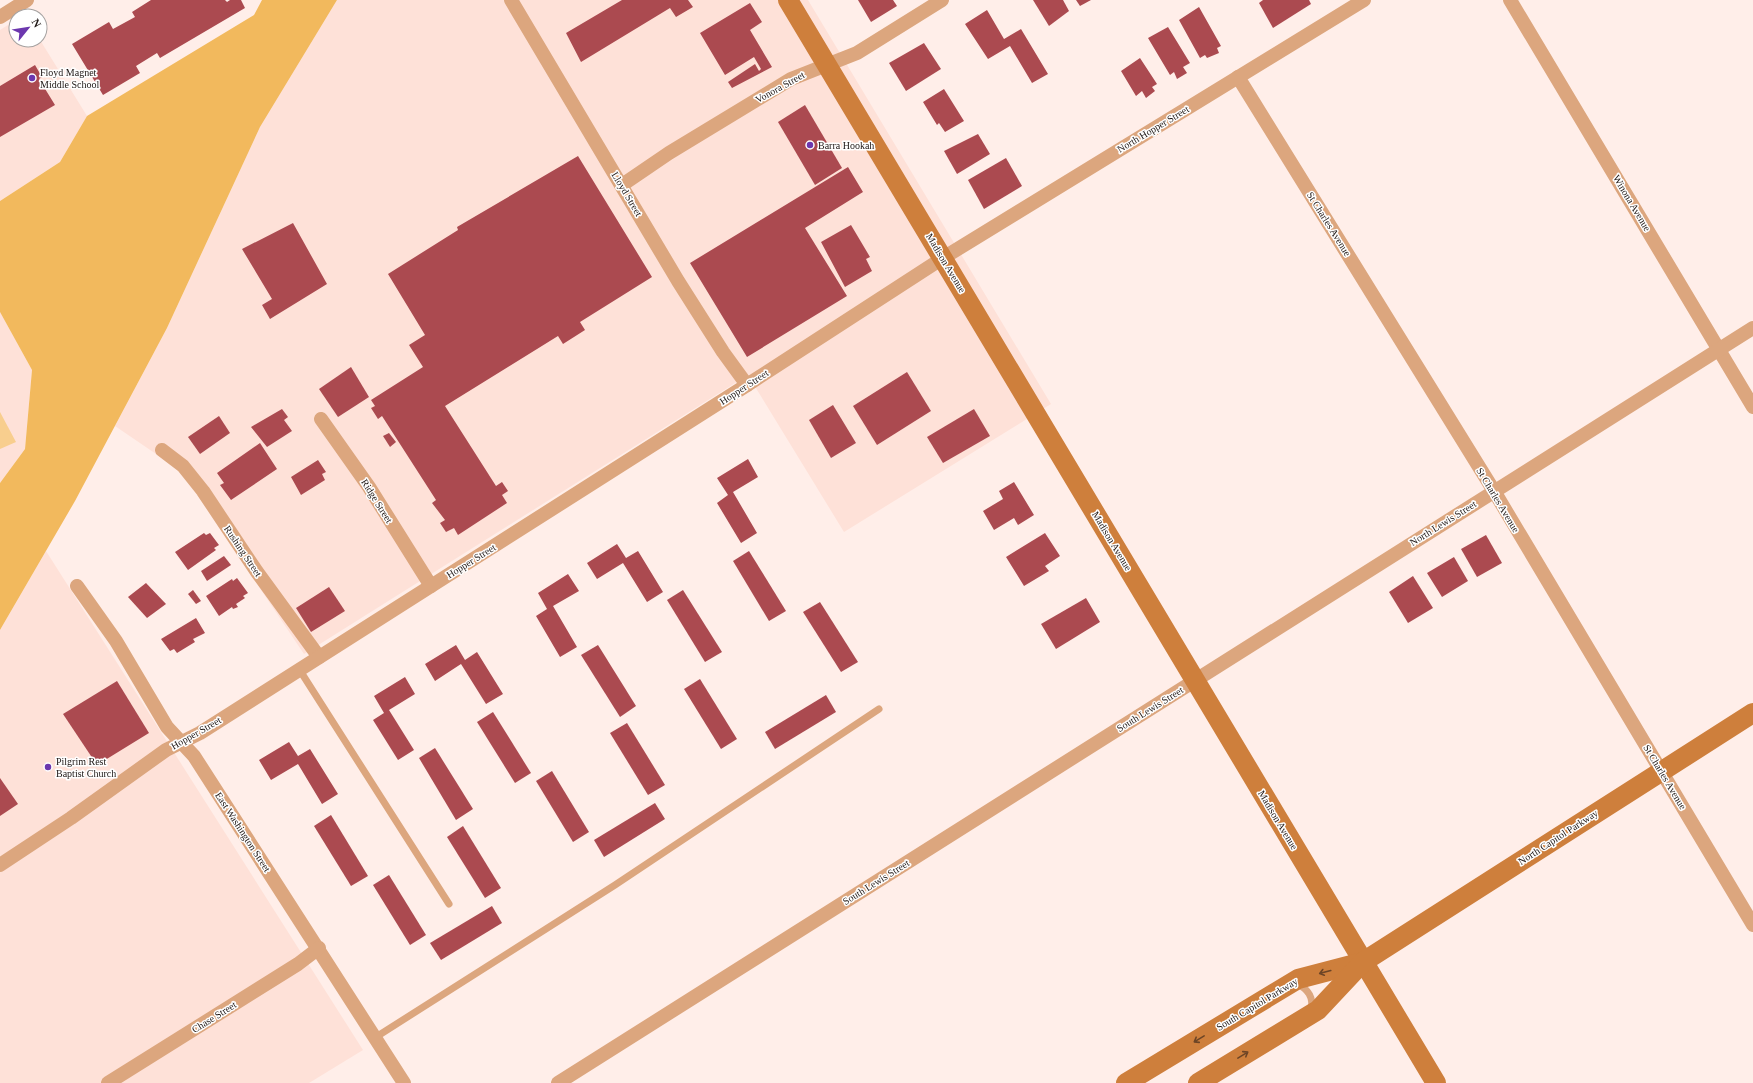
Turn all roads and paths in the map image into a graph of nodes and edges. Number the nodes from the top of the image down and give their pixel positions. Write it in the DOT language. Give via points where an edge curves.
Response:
graph roads {
  1 [pos="27,0"];
  2 [pos="511,0"];
  3 [pos="788,0"];
  4 [pos="942,0"];
  5 [pos="1364,0"];
  6 [pos="1510,0"];
  7 [pos="1345,5"];
  8 [pos="0,17"];
  9 [pos="826,65"];
  10 [pos="1238,77"];
  11 [pos="622,185"];
  12 [pos="943,258"];
  13 [pos="1753,328"];
  14 [pos="1719,349"];
  15 [pos="747,385"];
  16 [pos="1753,407"];
  17 [pos="321,419"];
  18 [pos="162,450"];
  19 [pos="1494,491"];
  20 [pos="77,586"];
  21 [pos="431,586"];
  22 [pos="319,657"];
  23 [pos="299,669"];
  24 [pos="1195,681"];
  25 [pos="879,709"];
  26 [pos="1753,713"];
  27 [pos="181,742"];
  28 [pos="1661,771"];
  29 [pos="0,865"];
  30 [pos="449,904"];
  31 [pos="1753,925"];
  32 [pos="319,948"];
  33 [pos="1363,962"];
  34 [pos="1292,983"];
  35 [pos="1309,1015"];
  36 [pos="376,1037"];
  37 [pos="108,1083"];
  38 [pos="404,1083"];
  39 [pos="558,1083"];
  40 [pos="1126,1083"];
  41 [pos="1198,1083"];
  42 [pos="1436,1083"];
  1 -- 8 [label="street"];
  2 -- 11 [label="street, Lloyd Street"];
  3 -- 9 [label="main road, Madison Avenue"];
  4 -- 9 [label="street, Vonora Street" via="857,53"];
  5 -- 7 [label="street, North Hopper Street"];
  6 -- 14 [label="street, Winona Avenue"];
  7 -- 10 [label="street, North Hopper Street"];
  9 -- 11 [label="street, Vonora Street" via="791,79 669,153"];
  9 -- 12 [label="main road, Madison Avenue"];
  10 -- 12 [label="street, North Hopper Street"];
  10 -- 19 [label="street, St Charles Avenue"];
  11 -- 15 [label="street, Lloyd Street" via="678,281"];
  12 -- 15 [label="street, Hopper Street"];
  12 -- 24 [label="main road, Madison Avenue"];
  13 -- 14 [label="street, North Lewis Street"];
  14 -- 16 [label="street, Winona Avenue"];
  14 -- 19 [label="street, North Lewis Street"];
  15 -- 21 [label="street, Hopper Street"];
  17 -- 21 [label="street, Ridge Street" via="369,487"];
  18 -- 22 [label="street, Rushing Street" via="183,466 203,491 257,572"];
  19 -- 24 [label="street, North Lewis Street"];
  19 -- 28 [label="street, St Charles Avenue"];
  20 -- 27 [label="street, East Washington Street" via="116,641 167,727"];
  21 -- 22 [label="street, Hopper Street"];
  22 -- 23 [label="street, Hopper Street"];
  23 -- 27 [label="street, Hopper Street" via="200,733"];
  23 -- 30 [label="lane"];
  24 -- 33 [label="main road, Madison Avenue"];
  24 -- 39 [label="street, South Lewis Street"];
  25 -- 36 [label="lane" via="615,885"];
  26 -- 28 [label="main road, North Capitol Parkway"];
  27 -- 29 [label="street, Hopper Street"];
  27 -- 32 [label="street, East Washington Street" via="194,756"];
  28 -- 31 [label="street, St Charles Avenue"];
  28 -- 33 [label="main road, North Capitol Parkway"];
  32 -- 36 [label="street, East Washington Street"];
  32 -- 37 [label="street, Chase Street" via="298,964"];
  33 -- 34 [label="main road, South Capitol Parkway, one-way" via="1298,979"];
  33 -- 35 [label="main road" via="1318,1010"];
  33 -- 42 [label="main road, Madison Avenue"];
  34 -- 35 [label="lane" via="1302,987 1310,995 1312,1001"];
  34 -- 40 [label="main road, South Capitol Parkway, one-way"];
  41 -- 35 [label="main road, one-way"];
  36 -- 38 [label="street, East Washington Street"];
}
